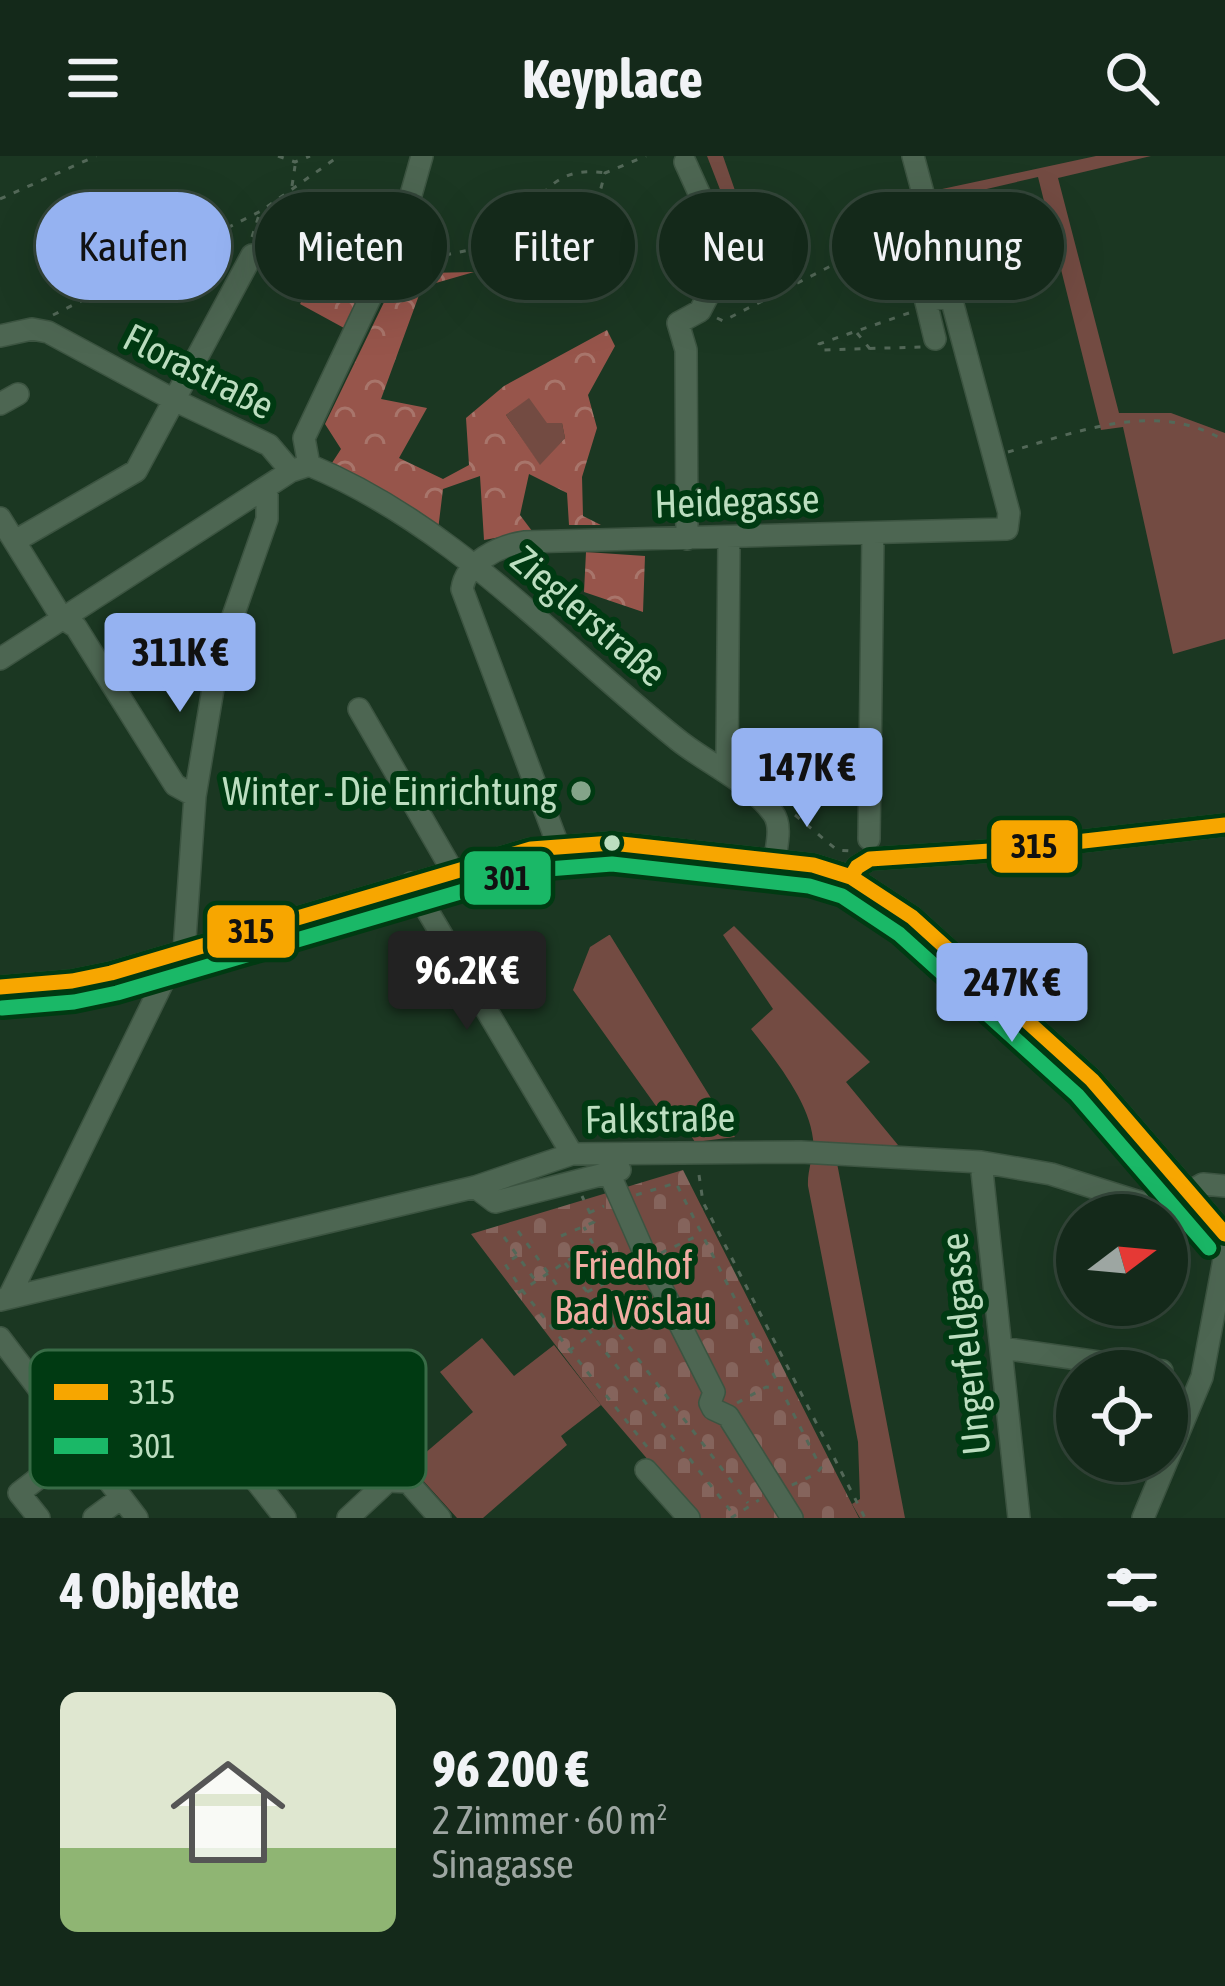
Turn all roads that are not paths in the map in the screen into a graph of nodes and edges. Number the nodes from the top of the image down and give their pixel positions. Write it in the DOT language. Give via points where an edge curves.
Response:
graph roads {
  1 [pos="422,156"];
  2 [pos="913,156"];
  3 [pos="685,162"];
  4 [pos="922,192"];
  5 [pos="252,255"];
  6 [pos="933,300"];
  7 [pos="952,300"];
  8 [pos="0,336"];
  9 [pos="935,338"];
  10 [pos="174,400"];
  11 [pos="300,468"];
  12 [pos="267,487"];
  13 [pos="0,518"];
  14 [pos="873,533"];
  15 [pos="687,539"];
  16 [pos="729,539"];
  17 [pos="15,541"];
  18 [pos="474,564"];
  19 [pos="62,618"];
  20 [pos="0,658"];
  21 [pos="359,710"];
  22 [pos="722,770"];
  23 [pos="195,796"];
  24 [pos="1225,825"];
  25 [pos="863,844"];
  26 [pos="559,845"];
  27 [pos="776,858"];
  28 [pos="452,870"];
  29 [pos="851,877"];
  30 [pos="411,883"];
  31 [pos="184,952"];
  32 [pos="160,959"];
  33 [pos="0,987"];
  34 [pos="652,1152"];
  35 [pos="572,1154"];
  36 [pos="981,1162"];
  37 [pos="610,1175"];
  38 [pos="475,1186"];
  39 [pos="1225,1186"];
  40 [pos="1187,1193"];
  41 [pos="1225,1234"];
  42 [pos="1225,1254"];
  43 [pos="5,1298"];
  44 [pos="0,1337"];
  45 [pos="1002,1348"];
  46 [pos="1056,1356"];
  47 [pos="1188,1375"];
  48 [pos="30,1377"];
  49 [pos="1202,1377"];
  50 [pos="655,1468"];
  51 [pos="30,1484"];
  52 [pos="113,1488"];
  53 [pos="261,1488"];
  54 [pos="381,1488"];
  55 [pos="413,1488"];
  56 [pos="121,1498"];
  57 [pos="39,1518"];
  58 [pos="94,1518"];
  59 [pos="137,1518"];
  60 [pos="284,1518"];
  61 [pos="349,1518"];
  62 [pos="440,1518"];
  63 [pos="689,1518"];
  64 [pos="792,1518"];
  65 [pos="1019,1518"];
  66 [pos="1143,1518"];
  1 -- 11 [label="street" via="399,236 304,438"];
  2 -- 4 [label="street"];
  3 -- 15 [label="street" via="728,257 700,311 678,322 686,350"];
  5 -- 10 [label="street"];
  6 -- 9 [label="street" via="926,307"];
  7 -- 14 [label="street, Heidegasse" via="1010,513 1007,529"];
  8 -- 10 [label="street, Florastraße" via="48,332"];
  10 -- 11 [label="street, Florastraße"];
  10 -- 17 [label="street" via="136,471"];
  11 -- 12 [label="street"];
  11 -- 18 [label="street, Zieglerstraße" via="415,523"];
  12 -- 19 [label="street"];
  12 -- 23 [label="street" via="267,519 218,659"];
  13 -- 17 [label="street"];
  14 -- 16 [label="street, Heidegasse"];
  14 -- 25 [label="street"];
  15 -- 16 [label="street, Heidegasse"];
  15 -- 18 [label="street, Heidegasse" via="517,543"];
  16 -- 22 [label="street"];
  17 -- 19 [label="street"];
  18 -- 22 [label="street, Zieglerstraße"];
  18 -- 26 [label="street" via="462,590"];
  19 -- 20 [label="street"];
  19 -- 23 [label="street" via="76,627 175,785"];
  21 -- 28 [label="street"];
  22 -- 27 [label="street, Zieglerstraße" via="773,813"];
  23 -- 31 [label="street"];
  24 -- 29 [label="street" via="870,859"];
  26 -- 27 [label="street"];
  26 -- 28 [label="street"];
  27 -- 29 [label="street"];
  28 -- 30 [label="street"];
  29 -- 40 [label="street" via="912,916 1093,1080"];
  30 -- 31 [label="street"];
  30 -- 35 [label="street"];
  31 -- 32 [label="street"];
  32 -- 33 [label="street" via="72,981"];
  32 -- 43 [label="street" via="163,982"];
  34 -- 35 [label="street, Falkstraße"];
  34 -- 36 [label="street, Falkstraße"];
  34 -- 37 [label="street"];
  35 -- 38 [label="street, Falkstraße"];
  36 -- 40 [label="street, Falkstraße" via="1148,1204"];
  36 -- 45 [label="street, Ungerfeldgasse"];
  37 -- 38 [label="street" via="495,1202"];
  37 -- 64 [label="street" via="724,1405"];
  38 -- 43 [label="street, Falkstraße"];
  39 -- 40 [label="street, Falkstraße"];
  40 -- 41 [label="street"];
  42 -- 49 [label="street"];
  44 -- 48 [label="street"];
  45 -- 46 [label="street"];
  45 -- 65 [label="street, Ungerfeldgasse"];
  47 -- 49 [label="street"];
  49 -- 66 [label="street"];
  50 -- 63 [label="street"];
  51 -- 57 [label="street" via="19,1492"];
  52 -- 56 [label="street"];
  53 -- 60 [label="street"];
  54 -- 61 [label="street"];
  55 -- 62 [label="street"];
  56 -- 58 [label="street"];
  56 -- 59 [label="street"];
}
